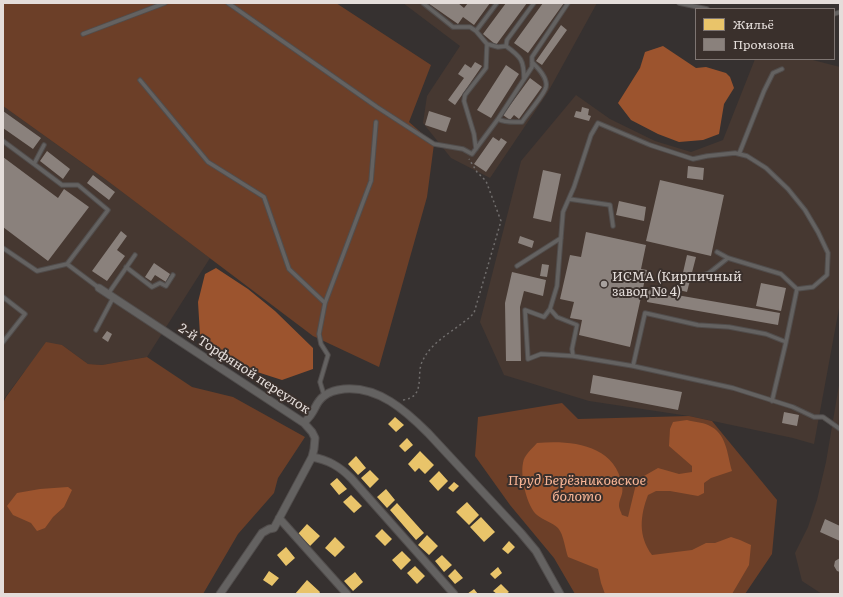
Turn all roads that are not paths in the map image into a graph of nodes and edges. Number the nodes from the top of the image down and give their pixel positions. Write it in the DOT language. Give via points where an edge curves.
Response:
graph roads {
  1 [pos="165,3"];
  2 [pos="228,3"];
  3 [pos="423,3"];
  4 [pos="497,3"];
  5 [pos="534,3"];
  6 [pos="568,3"];
  7 [pos="679,3"];
  8 [pos="702,8"];
  9 [pos="476,31"];
  10 [pos="83,34"];
  11 [pos="487,44"];
  12 [pos="506,46"];
  13 [pos="532,62"];
  14 [pos="782,69"];
  15 [pos="140,80"];
  16 [pos="524,80"];
  17 [pos="498,119"];
  18 [pos="376,122"];
  19 [pos="3,141"];
  20 [pos="44,145"];
  21 [pos="476,149"];
  22 [pos="740,154"];
  23 [pos="34,164"];
  24 [pos="569,198"];
  25 [pos="613,226"];
  26 [pos="561,238"];
  27 [pos="3,248"];
  28 [pos="717,252"];
  29 [pos="135,255"];
  30 [pos="728,258"];
  31 [pos="67,264"];
  32 [pos="517,266"];
  33 [pos="126,267"];
  34 [pos="173,276"];
  35 [pos="694,278"];
  36 [pos="98,288"];
  37 [pos="797,289"];
  38 [pos="110,296"];
  39 [pos="3,297"];
  40 [pos="325,304"];
  41 [pos="550,309"];
  42 [pos="96,330"];
  43 [pos="3,342"];
  44 [pos="786,342"];
  45 [pos="573,356"];
  46 [pos="633,366"];
  47 [pos="324,395"];
  48 [pos="772,400"];
  49 [pos="304,423"];
  50 [pos="840,429"];
  51 [pos="312,458"];
  52 [pos="279,518"];
  53 [pos="220,594"];
  54 [pos="347,594"];
  55 [pos="454,594"];
  56 [pos="560,594"];
  1 -- 10 [label="lane"];
  2 -- 21 [label="lane" via="434,144 463,149 472,154"];
  3 -- 9 [label="lane" via="453,27 470,27"];
  4 -- 9 [label="lane"];
  5 -- 12 [label="lane" via="507,40"];
  6 -- 13 [label="lane" via="532,58"];
  7 -- 8 [label="lane"];
  9 -- 11 [label="lane"];
  11 -- 12 [label="lane"];
  11 -- 21 [label="lane" via="486,68 465,95 464,101"];
  12 -- 16 [label="lane" via="523,62"];
  13 -- 16 [label="lane" via="532,67"];
  13 -- 17 [label="lane" via="545,79 546,87 522,122"];
  14 -- 22 [label="lane" via="773,73 764,90"];
  15 -- 40 [label="lane" via="208,162 264,197 289,269"];
  16 -- 17 [label="lane"];
  17 -- 21 [label="lane"];
  18 -- 40 [label="lane" via="371,181"];
  19 -- 23 [label="lane"];
  20 -- 23 [label="lane"];
  22 -- 24 [label="lane" via="693,159 650,145 598,123 591,135"];
  22 -- 37 [label="lane" via="766,168 788,189 804,210 828,253 827,275 813,287"];
  23 -- 31 [label="lane" via="62,184 78,185 108,210"];
  24 -- 25 [label="lane" via="610,205"];
  24 -- 26 [label="lane" via="563,212"];
  26 -- 32 [label="lane"];
  26 -- 41 [label="lane" via="557,286"];
  27 -- 31 [label="lane" via="36,271"];
  28 -- 30 [label="lane"];
  29 -- 33 [label="lane"];
  30 -- 35 [label="lane" via="709,273"];
  30 -- 37 [label="lane" via="782,274"];
  31 -- 36 [label="lane"];
  33 -- 34 [label="lane" via="152,287 160,283 166,286"];
  33 -- 38 [label="lane"];
  36 -- 38 [label="street, 2-й Торфяной переулок"];
  37 -- 44 [label="lane"];
  38 -- 42 [label="lane"];
  38 -- 49 [label="street, 2-й Торфяной переулок"];
  39 -- 43 [label="lane" via="25,314"];
  40 -- 47 [label="lane" via="319,334 321,344 328,355 320,382"];
  41 -- 45 [label="lane" via="557,318 577,325"];
  41 -- 45 [label="lane" via="544,317 525,310 528,359 541,354"];
  44 -- 46 [label="lane" via="766,334 729,327 698,325 645,313"];
  44 -- 48 [label="lane"];
  45 -- 46 [label="lane"];
  46 -- 48 [label="lane" via="733,388"];
  47 -- 49 [label="street"];
  47 -- 56 [label="street" via="339,389 368,390 383,397 414,419 521,533 536,551"];
  48 -- 50 [label="lane" via="814,417 823,417"];
  49 -- 51 [label="street, 2-й Торфяной переулок" via="314,438"];
  51 -- 52 [label="street, 2-й Торфяной переулок"];
  51 -- 55 [label="street" via="332,464 350,478"];
  52 -- 53 [label="street, 2-й Торфяной переулок" via="274,528 262,533"];
  52 -- 54 [label="street"];
}
